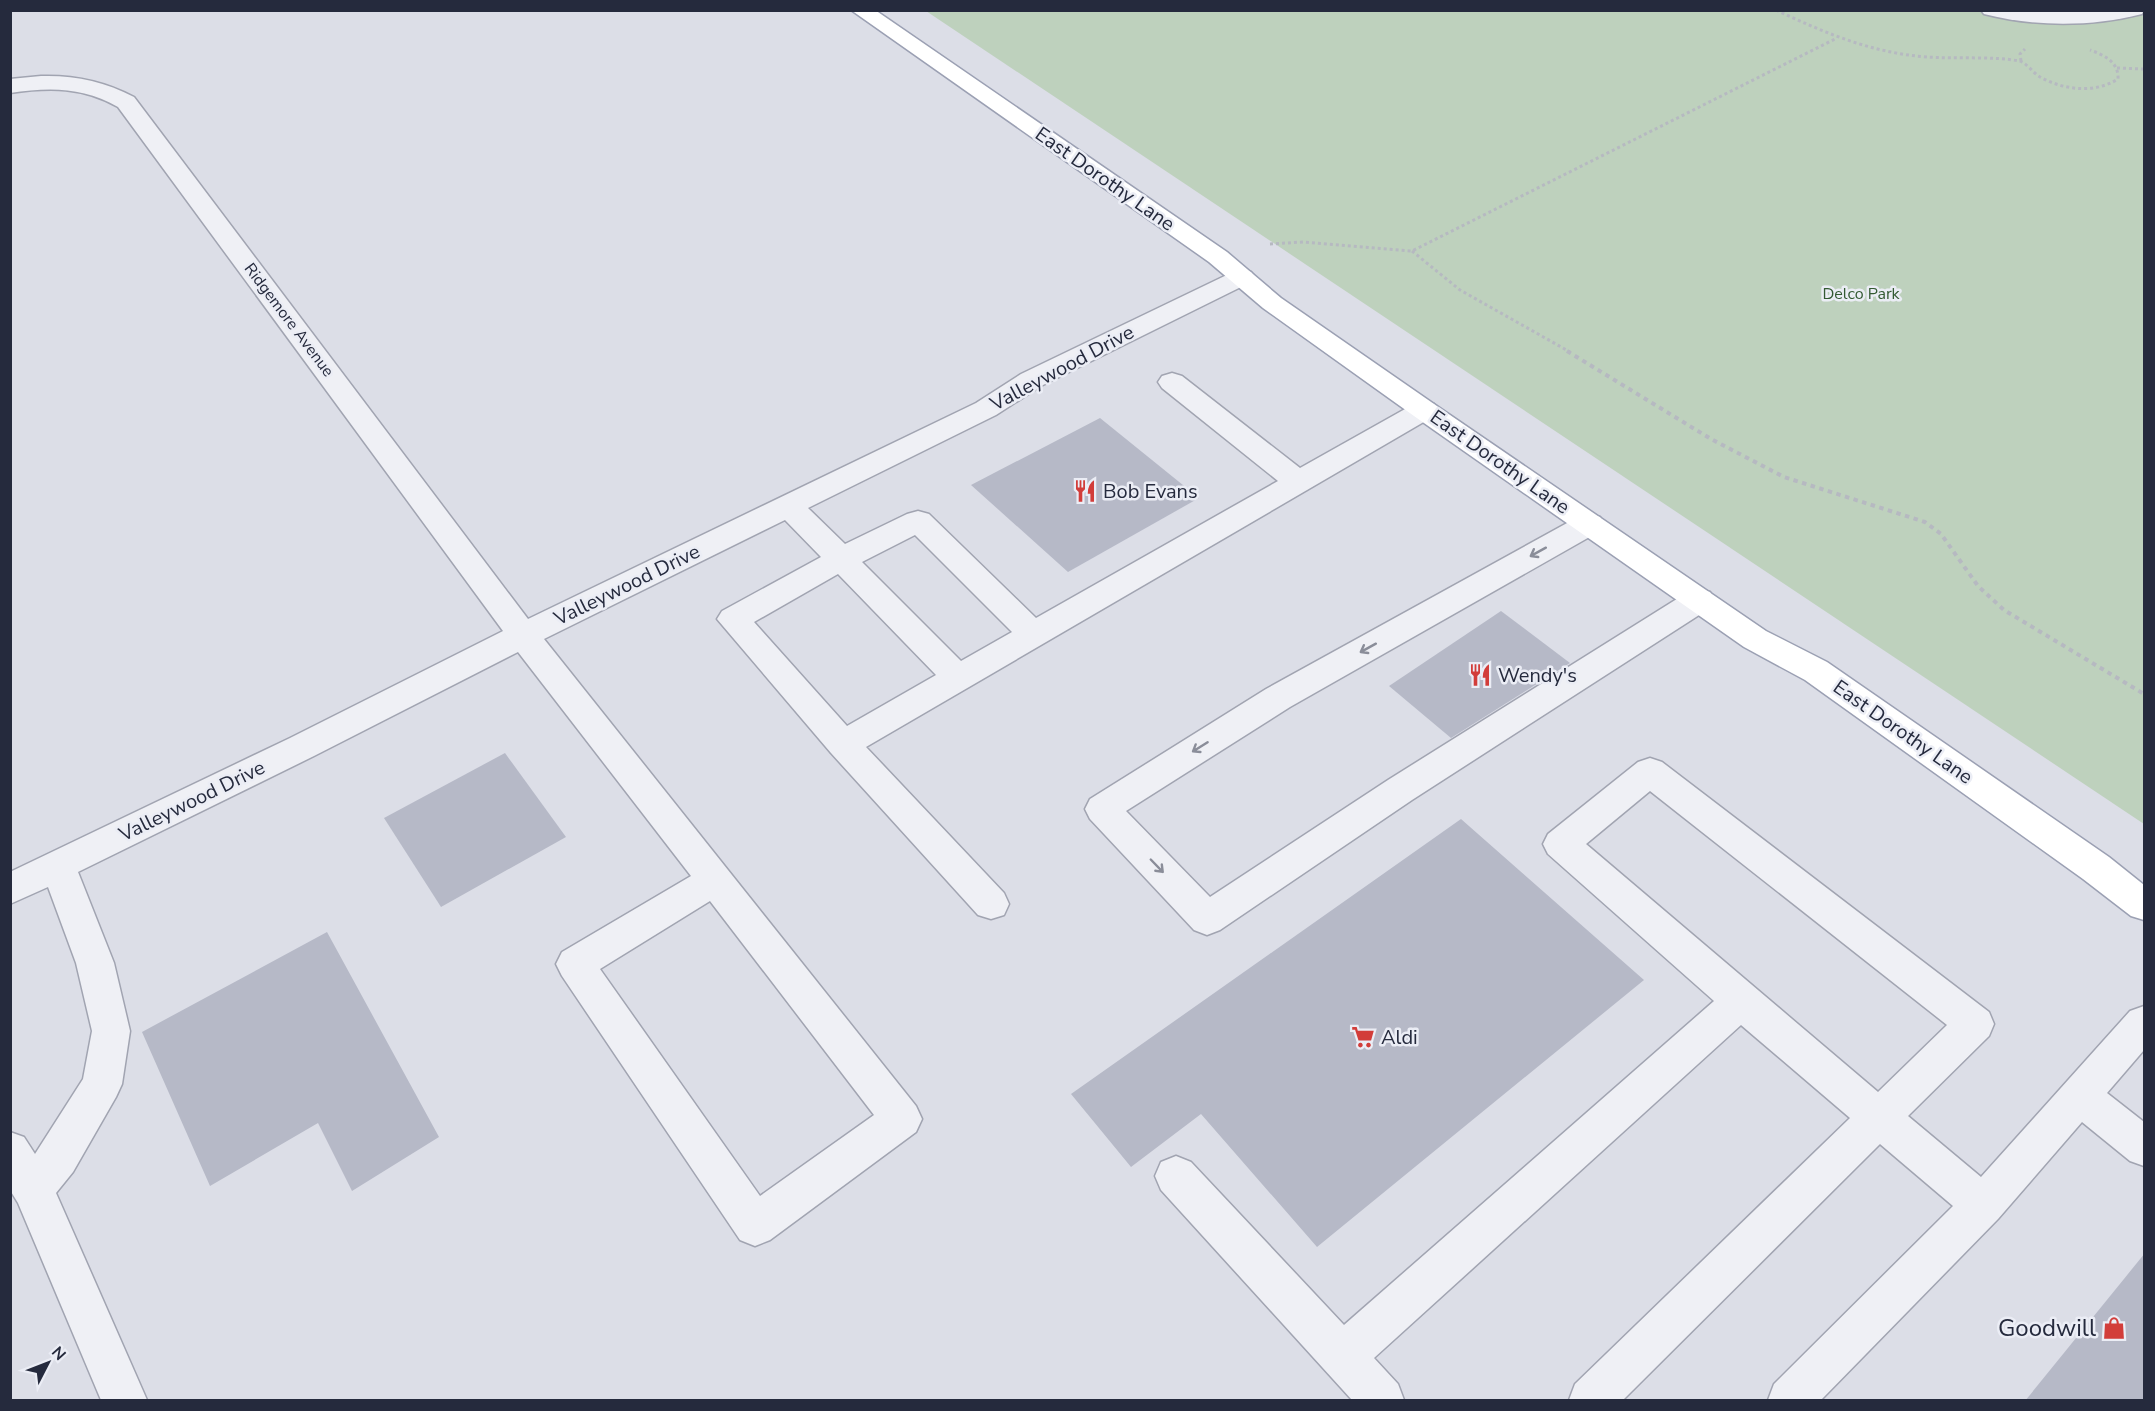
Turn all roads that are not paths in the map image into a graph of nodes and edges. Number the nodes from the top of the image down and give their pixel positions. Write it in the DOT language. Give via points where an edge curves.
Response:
graph roads {
  1 [pos="861,10"];
  2 [pos="1991,10"];
  3 [pos="2135,10"];
  4 [pos="10,86"];
  5 [pos="1242,277"];
  6 [pos="1172,382"];
  7 [pos="1424,410"];
  8 [pos="1299,482"];
  9 [pos="789,506"];
  10 [pos="1589,524"];
  11 [pos="841,560"];
  12 [pos="1699,600"];
  13 [pos="523,635"];
  14 [pos="1034,635"];
  15 [pos="959,679"];
  16 [pos="843,744"];
  17 [pos="58,866"];
  18 [pos="715,879"];
  19 [pos="10,889"];
  20 [pos="991,904"];
  21 [pos="2145,905"];
  22 [pos="1742,1001"];
  23 [pos="2145,1023"];
  24 [pos="2081,1097"];
  25 [pos="1880,1118"];
  26 [pos="2145,1147"];
  27 [pos="10,1151"];
  28 [pos="1176,1176"];
  29 [pos="33,1189"];
  30 [pos="1983,1205"];
  31 [pos="1343,1356"];
  32 [pos="124,1401"];
  33 [pos="1382,1401"];
  34 [pos="1591,1401"];
  35 [pos="1790,1401"];
  1 -- 5 [label="main road, East Dorothy Lane"];
  2 -- 3 [label="street" via="2077,17"];
  4 -- 13 [label="street, Ridgemore Avenue" via="64,81 87,84 126,102"];
  5 -- 7 [label="main road, East Dorothy Lane" via="1272,303"];
  5 -- 9 [label="street, Valleywood Drive" via="1031,380 986,409"];
  6 -- 8 [label="street"];
  7 -- 8 [label="street"];
  7 -- 10 [label="main road, East Dorothy Lane"];
  8 -- 14 [label="street"];
  9 -- 11 [label="street"];
  9 -- 13 [label="street, Valleywood Drive"];
  10 -- 12 [label="main road, East Dorothy Lane"];
  10 -- 12 [label="street, one-way" via="1278,698 1102,809 1207,919 1400,790"];
  11 -- 14 [label="street" via="918,521"];
  11 -- 15 [label="street"];
  11 -- 16 [label="street" via="733,619"];
  12 -- 21 [label="main road, East Dorothy Lane" via="1755,639 1816,671"];
  13 -- 17 [label="street, Valleywood Drive"];
  13 -- 18 [label="street, Ridgemore Avenue"];
  14 -- 15 [label="street"];
  15 -- 16 [label="street"];
  16 -- 20 [label="street"];
  17 -- 19 [label="street, Valleywood Drive"];
  17 -- 29 [label="street" via="95,963 111,1031 102,1084 58,1158"];
  18 -- 18 [label="street, Ridgemore Avenue" via="902,1119 755,1225 575,964"];
  22 -- 25 [label="street"];
  22 -- 25 [label="street" via="1561,844 1650,772 1975,1024"];
  22 -- 31 [label="street"];
  23 -- 24 [label="street"];
  24 -- 26 [label="street"];
  24 -- 30 [label="street"];
  25 -- 30 [label="street"];
  25 -- 34 [label="street"];
  27 -- 29 [label="street"];
  28 -- 31 [label="street"];
  29 -- 32 [label="street"];
  30 -- 35 [label="street"];
  31 -- 33 [label="street"];
}
